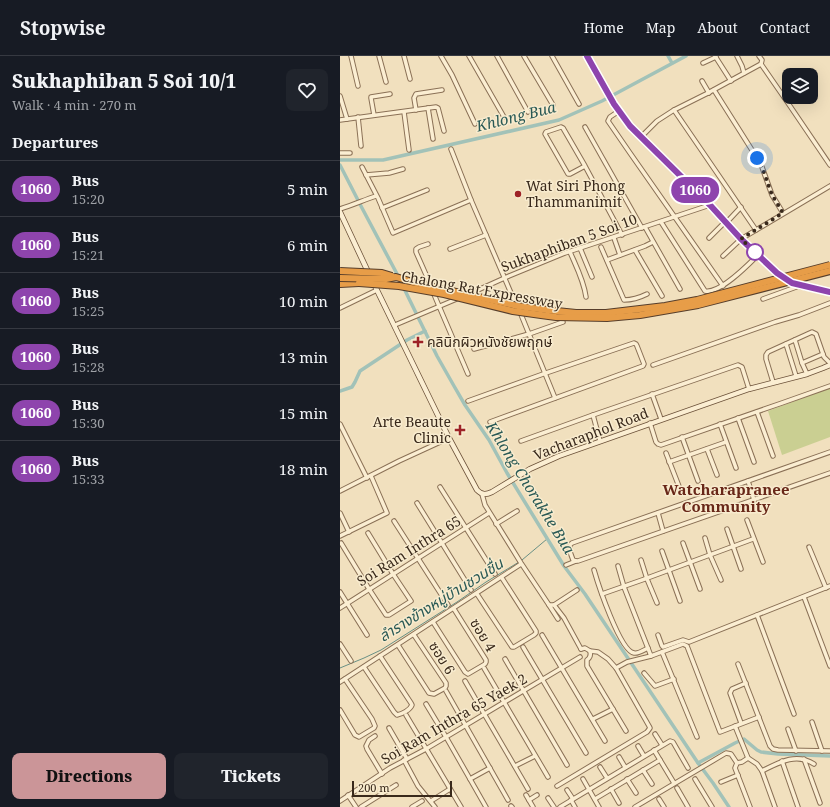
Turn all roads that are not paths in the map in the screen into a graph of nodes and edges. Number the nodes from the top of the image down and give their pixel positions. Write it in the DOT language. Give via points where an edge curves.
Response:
graph roads {
  1 [pos="351,56"];
  2 [pos="379,56"];
  3 [pos="404,56"];
  4 [pos="441,56"];
  5 [pos="468,56"];
  6 [pos="497,56"];
  7 [pos="524,56"];
  8 [pos="552,56"];
  9 [pos="587,56"];
  10 [pos="716,56"];
  11 [pos="737,56"];
  12 [pos="760,56"];
  13 [pos="703,63"];
  14 [pos="761,64"];
  15 [pos="744,73"];
  16 [pos="410,79"];
  17 [pos="702,81"];
  18 [pos="731,81"];
  19 [pos="386,82"];
  20 [pos="358,86"];
  21 [pos="442,90"];
  22 [pos="714,90"];
  23 [pos="709,93"];
  24 [pos="390,94"];
  25 [pos="340,96"];
  26 [pos="579,104"];
  27 [pos="553,105"];
  28 [pos="428,108"];
  29 [pos="416,110"];
  30 [pos="674,110"];
  31 [pos="619,111"];
  32 [pos="404,112"];
  33 [pos="528,112"];
  34 [pos="374,115"];
  35 [pos="504,117"];
  36 [pos="358,118"];
  37 [pos="346,119"];
  38 [pos="340,120"];
  39 [pos="475,124"];
  40 [pos="585,127"];
  41 [pos="444,132"];
  42 [pos="641,137"];
  43 [pos="433,139"];
  44 [pos="361,146"];
  45 [pos="451,149"];
  46 [pos="409,150"];
  47 [pos="340,153"];
  48 [pos="350,153"];
  49 [pos="830,165"];
  50 [pos="585,166"];
  51 [pos="362,167"];
  52 [pos="403,169"];
  53 [pos="366,175"];
  54 [pos="830,186"];
  55 [pos="427,190"];
  56 [pos="376,196"];
  57 [pos="470,200"];
  58 [pos="710,205"];
  59 [pos="741,207"];
  60 [pos="382,208"];
  61 [pos="340,209"];
  62 [pos="340,212"];
  63 [pos="783,213"];
  64 [pos="674,217"];
  65 [pos="660,222"];
  66 [pos="726,223"];
  67 [pos="643,227"];
  68 [pos="756,230"];
  69 [pos="486,235"];
  70 [pos="622,235"];
  71 [pos="614,238"];
  72 [pos="709,238"];
  73 [pos="741,239"];
  74 [pos="653,242"];
  75 [pos="428,244"];
  76 [pos="601,247"];
  77 [pos="580,248"];
  78 [pos="450,249"];
  79 [pos="635,250"];
  80 [pos="570,252"];
  81 [pos="620,255"];
  82 [pos="758,255"];
  83 [pos="723,256"];
  84 [pos="606,260"];
  85 [pos="830,265"];
  86 [pos="340,271"];
  87 [pos="830,271"];
  88 [pos="592,276"];
  89 [pos="396,277"];
  90 [pos="340,278"];
  91 [pos="504,278"];
  92 [pos="340,284"];
  93 [pos="723,286"];
  94 [pos="799,286"];
  95 [pos="680,289"];
  96 [pos="377,290"];
  97 [pos="830,292"];
  98 [pos="647,294"];
  99 [pos="662,296"];
  100 [pos="586,297"];
  101 [pos="763,299"];
  102 [pos="830,302"];
  103 [pos="440,306"];
  104 [pos="340,308"];
  105 [pos="563,322"];
  106 [pos="395,325"];
  107 [pos="529,334"];
  108 [pos="795,340"];
  109 [pos="786,344"];
  110 [pos="474,349"];
  111 [pos="823,354"];
  112 [pos="802,363"];
  113 [pos="830,364"];
  114 [pos="653,365"];
  115 [pos="468,374"];
  116 [pos="546,374"];
  117 [pos="807,374"];
  118 [pos="796,376"];
  119 [pos="773,382"];
  120 [pos="830,386"];
  121 [pos="749,389"];
  122 [pos="652,394"];
  123 [pos="555,398"];
  124 [pos="468,402"];
  125 [pos="757,412"];
  126 [pos="593,415"];
  127 [pos="738,418"];
  128 [pos="661,419"];
  129 [pos="490,422"];
  130 [pos="650,423"];
  131 [pos="340,424"];
  132 [pos="720,424"];
  133 [pos="682,437"];
  134 [pos="449,438"];
  135 [pos="521,441"];
  136 [pos="600,441"];
  137 [pos="726,442"];
  138 [pos="707,449"];
  139 [pos="830,452"];
  140 [pos="666,453"];
  141 [pos="688,455"];
  142 [pos="773,456"];
  143 [pos="669,462"];
  144 [pos="754,462"];
  145 [pos="736,468"];
  146 [pos="830,472"];
  147 [pos="717,475"];
  148 [pos="369,477"];
  149 [pos="698,481"];
  150 [pos="748,481"];
  151 [pos="440,487"];
  152 [pos="680,489"];
  153 [pos="340,491"];
  154 [pos="482,494"];
  155 [pos="754,500"];
  156 [pos="417,503"];
  157 [pos="517,511"];
  158 [pos="489,513"];
  159 [pos="658,513"];
  160 [pos="340,514"];
  161 [pos="747,520"];
  162 [pos="394,521"];
  163 [pos="496,524"];
  164 [pos="466,528"];
  165 [pos="727,529"];
  166 [pos="663,531"];
  167 [pos="349,532"];
  168 [pos="368,533"];
  169 [pos="340,536"];
  170 [pos="705,538"];
  171 [pos="753,539"];
  172 [pos="341,543"];
  173 [pos="442,543"];
  174 [pos="683,543"];
  175 [pos="732,547"];
  176 [pos="809,547"];
  177 [pos="662,551"];
  178 [pos="710,554"];
  179 [pos="418,558"];
  180 [pos="641,560"];
  181 [pos="576,561"];
  182 [pos="520,562"];
  183 [pos="690,562"];
  184 [pos="763,562"];
  185 [pos="566,565"];
  186 [pos="618,566"];
  187 [pos="741,569"];
  188 [pos="594,570"];
  189 [pos="669,570"];
  190 [pos="393,574"];
  191 [pos="495,574"];
  192 [pos="502,578"];
  193 [pos="647,579"];
  194 [pos="721,580"];
  195 [pos="624,587"];
  196 [pos="828,587"];
  197 [pos="369,589"];
  198 [pos="471,590"];
  199 [pos="577,590"];
  200 [pos="700,590"];
  201 [pos="340,592"];
  202 [pos="477,594"];
  203 [pos="602,594"];
  204 [pos="804,597"];
  205 [pos="680,601"];
  206 [pos="347,603"];
  207 [pos="657,603"];
  208 [pos="448,605"];
  209 [pos="549,605"];
  210 [pos="554,605"];
  211 [pos="340,608"];
  212 [pos="454,609"];
  213 [pos="757,615"];
  214 [pos="558,619"];
  215 [pos="433,622"];
  216 [pos="414,634"];
  217 [pos="367,635"];
  218 [pos="542,635"];
  219 [pos="658,635"];
  220 [pos="340,644"];
  221 [pos="398,645"];
  222 [pos="523,647"];
  223 [pos="648,648"];
  224 [pos="581,649"];
  225 [pos="590,651"];
  226 [pos="662,652"];
  227 [pos="380,656"];
  228 [pos="651,656"];
  229 [pos="580,658"];
  230 [pos="505,659"];
  231 [pos="587,660"];
  232 [pos="351,661"];
  233 [pos="738,664"];
  234 [pos="830,666"];
  235 [pos="364,667"];
  236 [pos="484,668"];
  237 [pos="562,668"];
  238 [pos="616,668"];
  239 [pos="644,673"];
  240 [pos="345,679"];
  241 [pos="674,679"];
  242 [pos="543,680"];
  243 [pos="465,681"];
  244 [pos="340,682"];
  245 [pos="746,684"];
  246 [pos="446,691"];
  247 [pos="524,691"];
  248 [pos="504,703"];
  249 [pos="426,704"];
  250 [pos="613,709"];
  251 [pos="340,710"];
  252 [pos="405,713"];
  253 [pos="485,714"];
  254 [pos="794,714"];
  255 [pos="759,717"];
  256 [pos="593,719"];
  257 [pos="812,722"];
  258 [pos="741,724"];
  259 [pos="465,725"];
  260 [pos="736,727"];
  261 [pos="389,728"];
  262 [pos="788,729"];
  263 [pos="626,731"];
  264 [pos="655,734"];
  265 [pos="375,736"];
  266 [pos="446,737"];
  267 [pos="697,737"];
  268 [pos="605,741"];
  269 [pos="662,745"];
  270 [pos="638,746"];
  271 [pos="426,749"];
  272 [pos="654,750"];
  273 [pos="796,751"];
  274 [pos="822,751"];
  275 [pos="830,751"];
  276 [pos="586,753"];
  277 [pos="535,756"];
  278 [pos="644,756"];
  279 [pos="619,757"];
  280 [pos="748,758"];
  281 [pos="804,759"];
  282 [pos="406,760"];
  283 [pos="660,760"];
  284 [pos="782,761"];
  285 [pos="737,763"];
  286 [pos="814,764"];
  287 [pos="567,765"];
  288 [pos="515,766"];
  289 [pos="600,767"];
  290 [pos="625,767"];
  291 [pos="490,768"];
  292 [pos="688,768"];
  293 [pos="643,770"];
  294 [pos="762,771"];
  295 [pos="382,774"];
  296 [pos="738,775"];
  297 [pos="548,777"];
  298 [pos="607,778"];
  299 [pos="470,779"];
  300 [pos="583,779"];
  301 [pos="627,779"];
  302 [pos="695,779"];
  303 [pos="721,782"];
  304 [pos="674,783"];
  305 [pos="652,784"];
  306 [pos="396,785"];
  307 [pos="557,786"];
  308 [pos="677,788"];
  309 [pos="450,789"];
  310 [pos="528,789"];
  311 [pos="589,789"];
  312 [pos="611,789"];
  313 [pos="567,790"];
  314 [pos="636,793"];
  315 [pos="348,795"];
  316 [pos="526,795"];
  317 [pos="537,795"];
  318 [pos="548,798"];
  319 [pos="595,799"];
  320 [pos="659,799"];
  321 [pos="508,800"];
  322 [pos="529,800"];
  323 [pos="572,800"];
  324 [pos="340,801"];
  325 [pos="422,801"];
  326 [pos="430,801"];
  327 [pos="619,803"];
  328 [pos="820,803"];
  329 [pos="356,807"];
  330 [pos="361,807"];
  331 [pos="412,807"];
  332 [pos="435,807"];
  333 [pos="461,807"];
  334 [pos="486,807"];
  335 [pos="533,807"];
  336 [pos="554,807"];
  337 [pos="560,807"];
  338 [pos="575,807"];
  339 [pos="600,807"];
  340 [pos="635,807"];
  341 [pos="664,807"];
  342 [pos="688,807"];
  343 [pos="712,807"];
  344 [pos="750,807"];
  345 [pos="775,807"];
  346 [pos="798,807"];
  1 -- 20 [label="street"];
  2 -- 19 [label="street"];
  3 -- 16 [label="street"];
  4 -- 39 [label="street"];
  5 -- 35 [label="street"];
  6 -- 33 [label="street"];
  7 -- 27 [label="street"];
  8 -- 26 [label="street"];
  9 -- 31 [label="main road"];
  10 -- 13 [label="street"];
  10 -- 18 [label="street"];
  11 -- 15 [label="street"];
  12 -- 14 [label="street"];
  14 -- 15 [label="street"];
  14 -- 49 [label="street"];
  15 -- 18 [label="street"];
  17 -- 23 [label="street"];
  18 -- 22 [label="street"];
  21 -- 29 [label="street" via="416,94"];
  22 -- 23 [label="street"];
  22 -- 63 [label="street" via="757,158 772,195"];
  23 -- 30 [label="street"];
  24 -- 34 [label="street" via="371,97"];
  25 -- 37 [label="street"];
  28 -- 29 [label="street"];
  28 -- 41 [label="street" via="438,108"];
  28 -- 43 [label="street"];
  29 -- 32 [label="street"];
  30 -- 42 [label="street"];
  30 -- 59 [label="street"];
  31 -- 42 [label="main road"];
  31 -- 64 [label="street" via="608,120"];
  32 -- 34 [label="street"];
  32 -- 46 [label="street"];
  34 -- 36 [label="street"];
  36 -- 37 [label="street"];
  36 -- 44 [label="street"];
  37 -- 38 [label="street"];
  40 -- 67 [label="street"];
  42 -- 58 [label="main road"];
  45 -- 57 [label="street"];
  47 -- 48 [label="street"];
  50 -- 50 [label="street" via="568,174 546,132 562,127"];
  50 -- 70 [label="street"];
  51 -- 53 [label="street"];
  52 -- 53 [label="street"];
  53 -- 56 [label="street"];
  54 -- 63 [label="street"];
  55 -- 60 [label="street"];
  56 -- 60 [label="street"];
  56 -- 61 [label="street"];
  57 -- 60 [label="street" via="394,233"];
  57 -- 69 [label="street"];
  58 -- 64 [label="street, Sukhaphiban 5 Soi 10"];
  58 -- 66 [label="main road"];
  59 -- 66 [label="street"];
  59 -- 68 [label="street"];
  62 -- 96 [label="main road"];
  63 -- 68 [label="street"];
  64 -- 65 [label="street, Sukhaphiban 5 Soi 10"];
  64 -- 93 [label="street"];
  65 -- 67 [label="street, Sukhaphiban 5 Soi 10"];
  65 -- 93 [label="street" via="705,292"];
  66 -- 72 [label="street"];
  66 -- 73 [label="main road"];
  67 -- 70 [label="street, Sukhaphiban 5 Soi 10"];
  67 -- 74 [label="street"];
  68 -- 73 [label="street"];
  69 -- 78 [label="street"];
  69 -- 91 [label="street"];
  70 -- 71 [label="street, Sukhaphiban 5 Soi 10"];
  71 -- 77 [label="street, Sukhaphiban 5 Soi 10"];
  71 -- 81 [label="street"];
  73 -- 82 [label="main road"];
  73 -- 83 [label="street"];
  74 -- 79 [label="street"];
  74 -- 95 [label="street"];
  75 -- 103 [label="street" via="419,247 416,252"];
  76 -- 84 [label="street"];
  77 -- 80 [label="street, Sukhaphiban 5 Soi 10"];
  77 -- 88 [label="street"];
  79 -- 81 [label="street"];
  79 -- 99 [label="street"];
  80 -- 91 [label="street, Sukhaphiban 5 Soi 10"];
  80 -- 100 [label="street"];
  81 -- 84 [label="street"];
  82 -- 93 [label="street"];
  82 -- 94 [label="main road" via="777,273"];
  84 -- 98 [label="street" via="624,300"];
  85 -- 89 [label="highway, Chalong Rat Expressway, bridge" via="697,300 606,313 576,313 518,306"];
  86 -- 89 [label="highway, bridge" via="382,273"];
  87 -- 92 [label="highway, Chalong Rat Expressway, bridge" via="698,305 607,318 541,315 399,286"];
  89 -- 90 [label="highway, Chalong Rat Expressway, bridge"];
  91 -- 103 [label="street, Sukhaphiban 5 Soi 10"];
  91 -- 107 [label="street"];
  94 -- 97 [label="main road"];
  94 -- 101 [label="street"];
  96 -- 104 [label="street"];
  96 -- 106 [label="main road"];
  102 -- 114 [label="street"];
  103 -- 106 [label="street, Sukhaphiban 5 Soi 10"];
  103 -- 115 [label="street"];
  105 -- 107 [label="street"];
  106 -- 134 [label="main road"];
  107 -- 110 [label="street"];
  107 -- 116 [label="street"];
  108 -- 109 [label="street"];
  108 -- 111 [label="street" via="815,333"];
  108 -- 112 [label="street"];
  109 -- 118 [label="street"];
  109 -- 119 [label="street" via="766,355"];
  111 -- 112 [label="street"];
  111 -- 113 [label="street"];
  112 -- 117 [label="street"];
  113 -- 117 [label="main road, Vacharaphol Road"];
  116 -- 123 [label="street"];
  116 -- 123 [label="street" via="634,343 644,364"];
  116 -- 124 [label="street"];
  117 -- 118 [label="main road, Vacharaphol Road"];
  118 -- 119 [label="main road, Vacharaphol Road"];
  119 -- 121 [label="main road, Vacharaphol Road"];
  120 -- 125 [label="street"];
  121 -- 122 [label="street" via="742,367 738,365"];
  121 -- 128 [label="main road, Vacharaphol Road"];
  122 -- 126 [label="street"];
  122 -- 128 [label="street"];
  123 -- 129 [label="street"];
  125 -- 127 [label="street"];
  125 -- 142 [label="street"];
  126 -- 135 [label="street"];
  126 -- 136 [label="street"];
  127 -- 132 [label="street"];
  127 -- 144 [label="street"];
  128 -- 130 [label="main road, Vacharaphol Road"];
  130 -- 133 [label="street" via="658,444"];
  130 -- 136 [label="main road, Vacharaphol Road"];
  131 -- 148 [label="street"];
  132 -- 133 [label="street"];
  132 -- 137 [label="street"];
  133 -- 141 [label="street"];
  134 -- 148 [label="street"];
  134 -- 154 [label="main road" via="477,490"];
  136 -- 154 [label="main road, Vacharaphol Road" via="551,459 488,494"];
  137 -- 138 [label="street"];
  137 -- 145 [label="street"];
  138 -- 141 [label="street"];
  138 -- 147 [label="street"];
  139 -- 150 [label="street"];
  140 -- 143 [label="street"];
  141 -- 143 [label="street"];
  141 -- 149 [label="street"];
  143 -- 152 [label="street"];
  146 -- 155 [label="street"];
  148 -- 153 [label="street"];
  148 -- 167 [label="street" via="387,512"];
  150 -- 155 [label="street"];
  150 -- 159 [label="street"];
  151 -- 164 [label="street"];
  154 -- 158 [label="street"];
  155 -- 166 [label="street"];
  156 -- 173 [label="street"];
  157 -- 163 [label="street"];
  158 -- 163 [label="street"];
  158 -- 164 [label="street, Soi Ram Inthra 65"];
  159 -- 166 [label="street"];
  159 -- 181 [label="street" via="572,543 569,549 573,560"];
  160 -- 167 [label="street"];
  161 -- 171 [label="street"];
  162 -- 179 [label="street"];
  163 -- 182 [label="street"];
  164 -- 173 [label="street, Soi Ram Inthra 65"];
  164 -- 191 [label="street"];
  165 -- 175 [label="street"];
  166 -- 181 [label="street"];
  167 -- 169 [label="street"];
  168 -- 190 [label="street"];
  170 -- 178 [label="street"];
  171 -- 175 [label="street"];
  171 -- 184 [label="street"];
  172 -- 197 [label="street"];
  173 -- 179 [label="street, Soi Ram Inthra 65"];
  173 -- 198 [label="street"];
  174 -- 183 [label="street"];
  175 -- 178 [label="street"];
  175 -- 187 [label="street"];
  176 -- 196 [label="street"];
  177 -- 189 [label="street"];
  178 -- 183 [label="street"];
  178 -- 194 [label="street"];
  179 -- 190 [label="street, Soi Ram Inthra 65"];
  179 -- 208 [label="street"];
  180 -- 193 [label="street"];
  181 -- 185 [label="street"];
  182 -- 192 [label="street"];
  182 -- 209 [label="street"];
  183 -- 189 [label="street"];
  183 -- 200 [label="street"];
  186 -- 195 [label="street"];
  188 -- 203 [label="street"];
  189 -- 193 [label="street"];
  189 -- 205 [label="street"];
  190 -- 197 [label="street, Soi Ram Inthra 65"];
  190 -- 197 [label="street" via="411,601 386,615"];
  192 -- 202 [label="street"];
  192 -- 202 [label="street" via="536,631 534,635 512,647"];
  193 -- 195 [label="street"];
  193 -- 207 [label="street"];
  195 -- 203 [label="street"];
  195 -- 223 [label="street"];
  196 -- 204 [label="street"];
  197 -- 206 [label="street, Soi Ram Inthra 65"];
  199 -- 210 [label="street"];
  201 -- 206 [label="street"];
  202 -- 212 [label="street"];
  203 -- 223 [label="street" via="617,631 629,650 636,653"];
  204 -- 213 [label="street"];
  204 -- 234 [label="street"];
  206 -- 211 [label="street, Soi Ram Inthra 65"];
  206 -- 217 [label="street"];
  209 -- 210 [label="street"];
  209 -- 214 [label="street"];
  210 -- 224 [label="street"];
  212 -- 215 [label="street"];
  212 -- 215 [label="street, ซอย 4" via="486,660 485,664 477,669 468,674 465,672"];
  213 -- 219 [label="street" via="689,642 683,640 663,647"];
  213 -- 254 [label="street"];
  215 -- 216 [label="street"];
  216 -- 221 [label="street"];
  216 -- 221 [label="street, ซอย 6" via="446,683 445,688 429,693"];
  218 -- 237 [label="street"];
  220 -- 232 [label="street"];
  221 -- 227 [label="street"];
  222 -- 242 [label="street"];
  223 -- 228 [label="street"];
  224 -- 225 [label="street"];
  224 -- 229 [label="street"];
  225 -- 231 [label="street"];
  225 -- 238 [label="street" via="598,652"];
  226 -- 228 [label="street"];
  226 -- 241 [label="street"];
  226 -- 260 [label="street" via="683,644 687,646 720,732"];
  227 -- 235 [label="street"];
  227 -- 252 [label="street" via="412,705"];
  228 -- 238 [label="street" via="627,662"];
  229 -- 231 [label="street"];
  229 -- 237 [label="street, Soi Ram Inthra 65 Yaek 2"];
  230 -- 247 [label="street"];
  231 -- 250 [label="street" via="587,666"];
  233 -- 245 [label="street"];
  235 -- 240 [label="street"];
  235 -- 252 [label="street" via="394,712 397,715"];
  236 -- 248 [label="street"];
  237 -- 242 [label="street, Soi Ram Inthra 65 Yaek 2"];
  237 -- 256 [label="street"];
  238 -- 307 [label="street" via="650,728"];
  239 -- 241 [label="street" via="655,686"];
  240 -- 244 [label="street"];
  240 -- 251 [label="street" via="375,726 359,737"];
  241 -- 267 [label="street"];
  242 -- 247 [label="street, Soi Ram Inthra 65 Yaek 2"];
  242 -- 276 [label="street"];
  243 -- 253 [label="street"];
  245 -- 255 [label="street"];
  245 -- 258 [label="street" via="732,688 730,693"];
  246 -- 259 [label="street"];
  247 -- 248 [label="street, Soi Ram Inthra 65 Yaek 2"];
  247 -- 287 [label="street"];
  248 -- 253 [label="street, Soi Ram Inthra 65 Yaek 2"];
  248 -- 277 [label="street"];
  249 -- 266 [label="street"];
  250 -- 256 [label="street"];
  250 -- 263 [label="street"];
  252 -- 271 [label="street"];
  253 -- 259 [label="street, Soi Ram Inthra 65 Yaek 2"];
  253 -- 288 [label="street"];
  255 -- 258 [label="street"];
  255 -- 273 [label="street" via="773,749"];
  256 -- 268 [label="street"];
  257 -- 274 [label="street"];
  258 -- 260 [label="street"];
  259 -- 266 [label="street, Soi Ram Inthra 65 Yaek 2"];
  259 -- 291 [label="street"];
  260 -- 280 [label="street"];
  261 -- 282 [label="street"];
  262 -- 273 [label="street"];
  264 -- 269 [label="street"];
  265 -- 295 [label="street" via="366,746"];
  266 -- 271 [label="street, Soi Ram Inthra 65 Yaek 2"];
  266 -- 299 [label="street"];
  269 -- 272 [label="street"];
  269 -- 292 [label="street" via="673,742"];
  270 -- 278 [label="street"];
  271 -- 282 [label="street, Soi Ram Inthra 65 Yaek 2"];
  271 -- 309 [label="street"];
  272 -- 278 [label="street"];
  272 -- 283 [label="street"];
  273 -- 274 [label="street"];
  274 -- 275 [label="street"];
  277 -- 288 [label="street"];
  277 -- 297 [label="street"];
  278 -- 290 [label="street"];
  279 -- 290 [label="street"];
  280 -- 285 [label="street"];
  280 -- 294 [label="street"];
  281 -- 284 [label="street"];
  281 -- 286 [label="street"];
  281 -- 328 [label="street"];
  282 -- 295 [label="street, Soi Ram Inthra 65 Yaek 2"];
  282 -- 326 [label="street" via="418,786"];
  283 -- 293 [label="street"];
  283 -- 304 [label="street"];
  284 -- 294 [label="street"];
  284 -- 346 [label="street"];
  285 -- 296 [label="street" via="735,768"];
  285 -- 304 [label="street" via="731,754 726,753"];
  288 -- 310 [label="street"];
  289 -- 298 [label="street"];
  290 -- 298 [label="street"];
  291 -- 299 [label="street"];
  291 -- 321 [label="street"];
  293 -- 301 [label="street"];
  293 -- 305 [label="street"];
  294 -- 345 [label="street"];
  295 -- 315 [label="street, Soi Ram Inthra 65 Yaek 2"];
  296 -- 303 [label="street"];
  296 -- 344 [label="street"];
  298 -- 311 [label="street"];
  299 -- 334 [label="street"];
  300 -- 311 [label="street"];
  301 -- 312 [label="street"];
  301 -- 314 [label="street"];
  302 -- 343 [label="street"];
  304 -- 340 [label="street"];
  306 -- 330 [label="street"];
  308 -- 342 [label="street"];
  309 -- 326 [label="street"];
  309 -- 333 [label="street"];
  311 -- 319 [label="street"];
  311 -- 323 [label="street"];
  312 -- 319 [label="street"];
  312 -- 327 [label="street"];
  313 -- 323 [label="street"];
  315 -- 324 [label="street, Soi Ram Inthra 65 Yaek 2"];
  315 -- 329 [label="street"];
  316 -- 322 [label="street"];
  317 -- 322 [label="street"];
  318 -- 336 [label="street"];
  319 -- 339 [label="street"];
  320 -- 341 [label="street"];
  322 -- 335 [label="street"];
  323 -- 337 [label="street"];
  323 -- 338 [label="street"];
  325 -- 331 [label="street"];
  326 -- 332 [label="street"];
}
